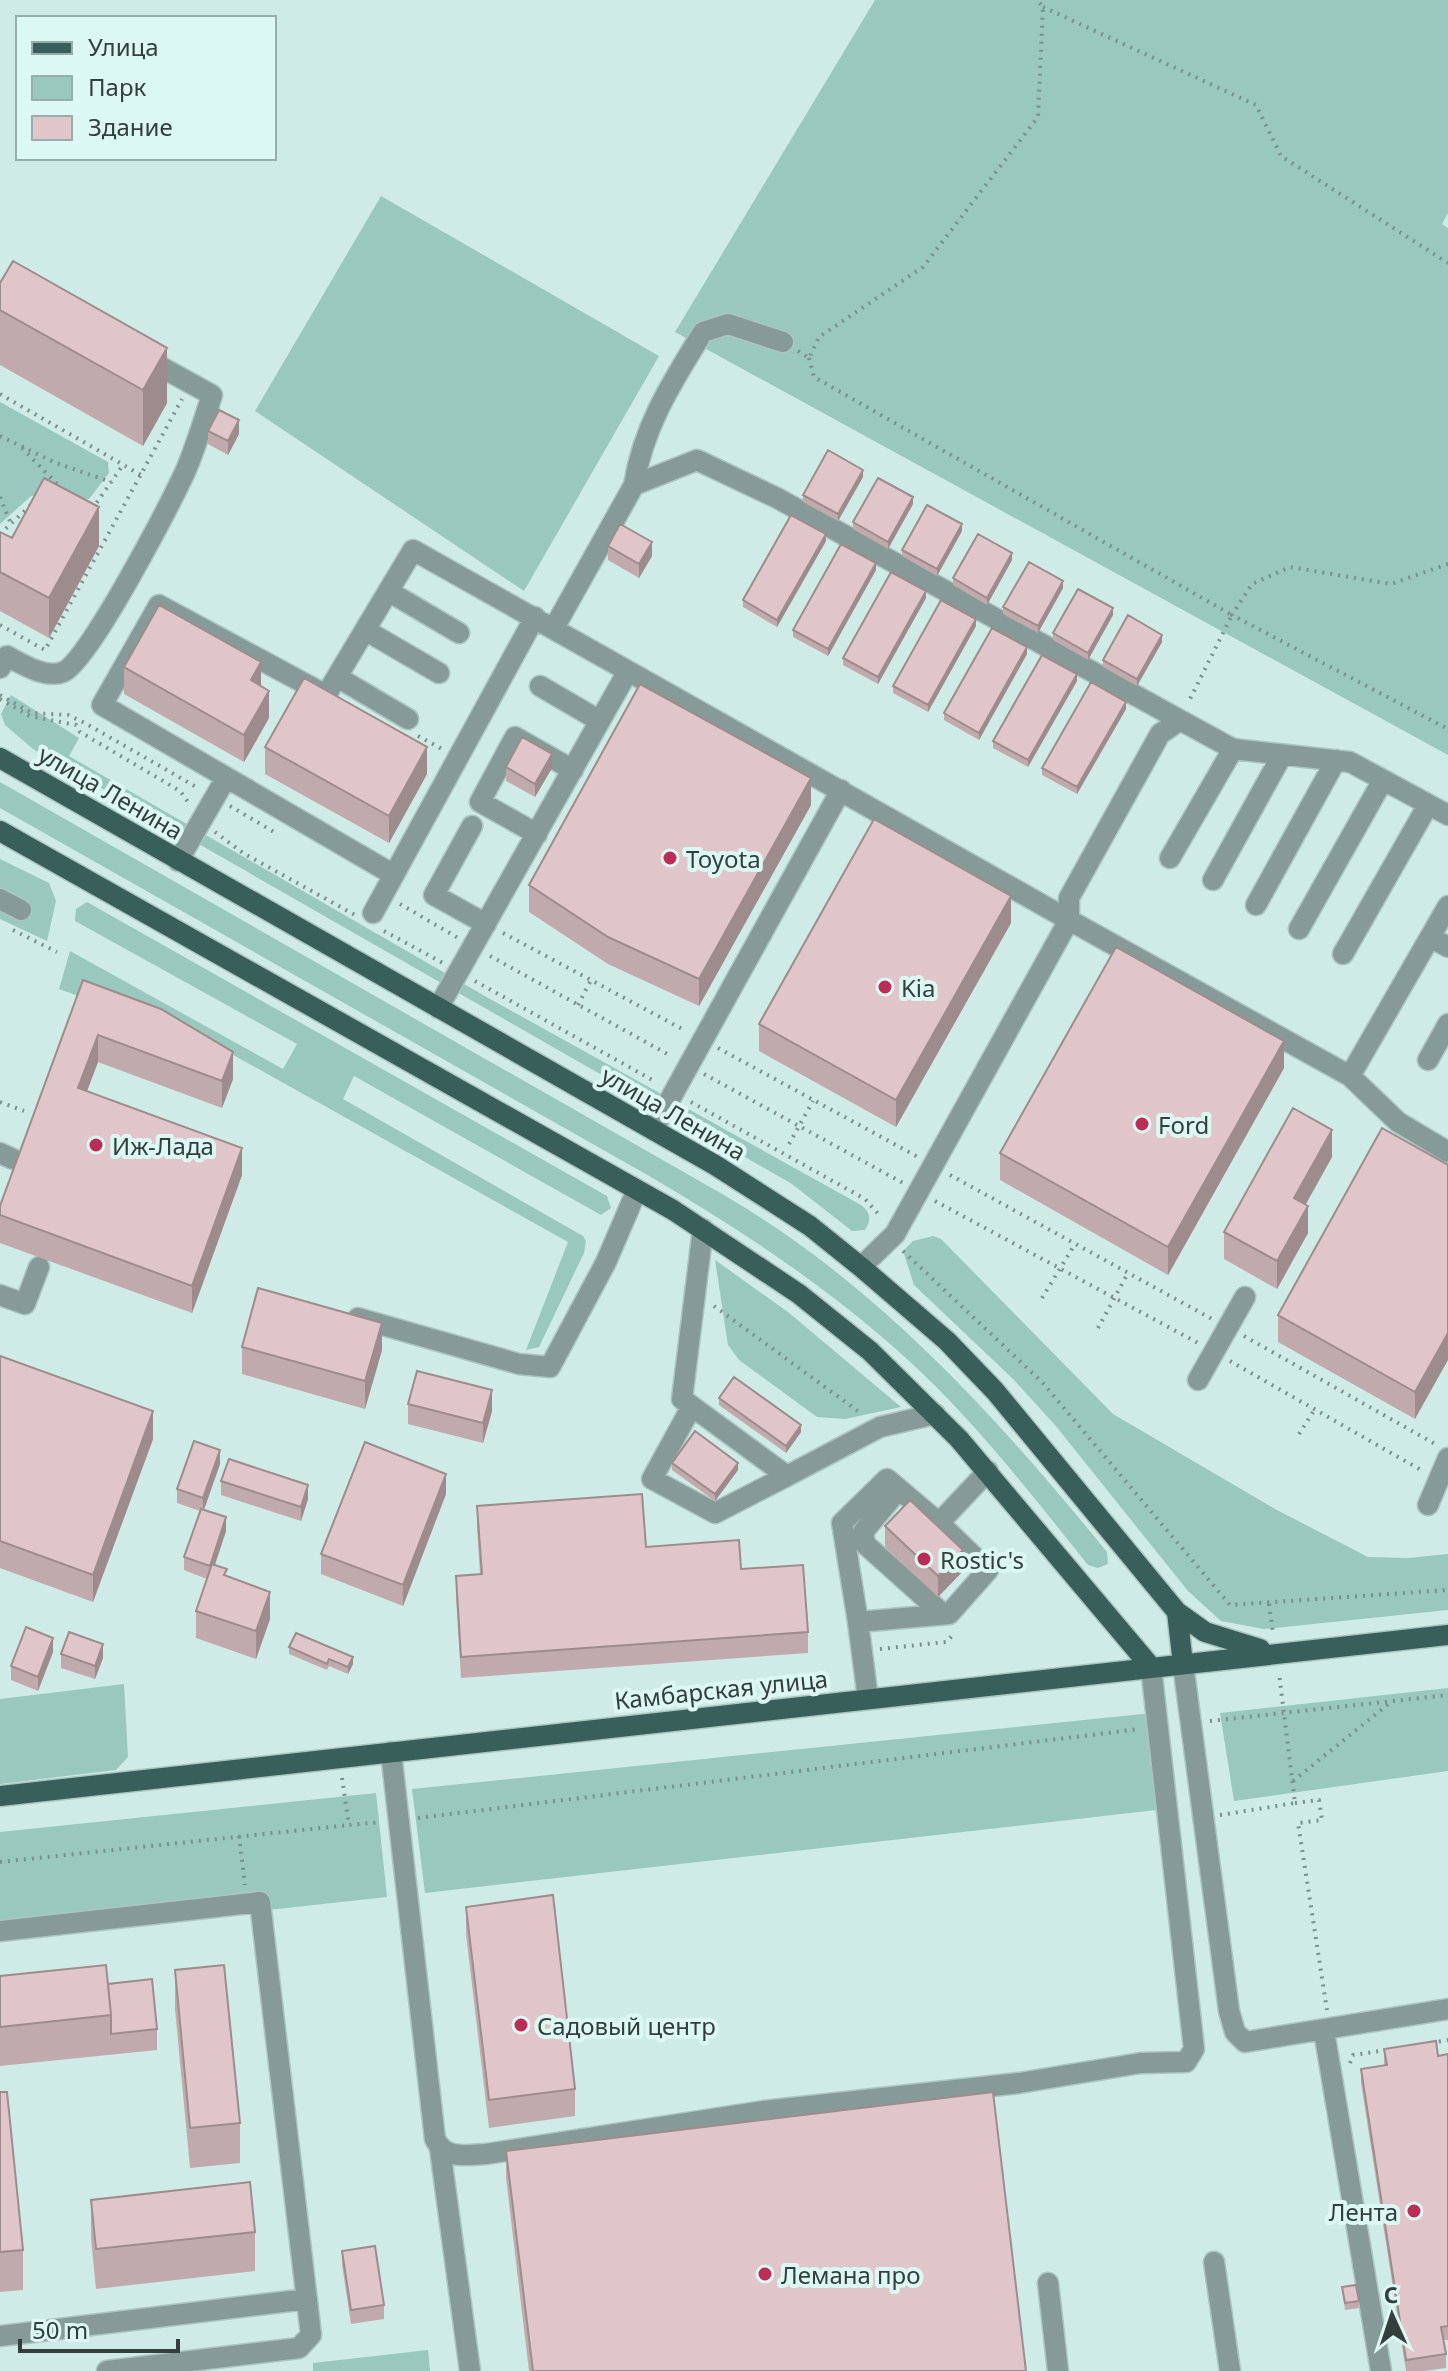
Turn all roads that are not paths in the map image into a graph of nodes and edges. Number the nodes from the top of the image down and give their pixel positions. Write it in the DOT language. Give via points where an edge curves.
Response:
graph roads {
  1 [pos="783,342"];
  2 [pos="123,346"];
  3 [pos="634,485"];
  4 [pos="388,591"];
  5 [pos="535,617"];
  6 [pos="554,628"];
  7 [pos="365,630"];
  8 [pos="459,633"];
  9 [pos="2,659"];
  10 [pos="628,671"];
  11 [pos="439,673"];
  12 [pos="337,677"];
  13 [pos="540,686"];
  14 [pos="408,719"];
  15 [pos="1180,720"];
  16 [pos="600,721"];
  17 [pos="1233,749"];
  18 [pos="1282,755"];
  19 [pos="0,758"];
  20 [pos="1336,760"];
  21 [pos="573,770"];
  22 [pos="226,778"];
  23 [pos="1383,780"];
  24 [pos="841,790"];
  25 [pos="1428,805"];
  26 [pos="1448,815"];
  27 [pos="472,826"];
  28 [pos="0,831"];
  29 [pos="537,834"];
  30 [pos="1170,858"];
  31 [pos="178,861"];
  32 [pos="394,875"];
  33 [pos="1213,880"];
  34 [pos="0,899"];
  35 [pos="1256,905"];
  36 [pos="1448,906"];
  37 [pos="21,910"];
  38 [pos="373,913"];
  39 [pos="1069,920"];
  40 [pos="486,924"];
  41 [pos="1299,929"];
  42 [pos="1439,942"];
  43 [pos="1343,954"];
  44 [pos="438,1008"];
  45 [pos="1448,1024"];
  46 [pos="1428,1060"];
  47 [pos="1350,1076"];
  48 [pos="653,1130"];
  49 [pos="1448,1152"];
  50 [pos="637,1190"];
  51 [pos="703,1229"];
  52 [pos="39,1267"];
  53 [pos="861,1267"];
  54 [pos="0,1295"];
  55 [pos="1245,1297"];
  56 [pos="350,1316"];
  57 [pos="1198,1380"];
  58 [pos="692,1406"];
  59 [pos="935,1414"];
  60 [pos="1448,1458"];
  61 [pos="988,1471"];
  62 [pos="787,1476"];
  63 [pos="899,1489"];
  64 [pos="1428,1505"];
  65 [pos="939,1523"];
  66 [pos="1177,1612"];
  67 [pos="943,1614"];
  68 [pos="858,1622"];
  69 [pos="1448,1635"];
  70 [pos="1276,1653"];
  71 [pos="1183,1664"];
  72 [pos="1151,1667"];
  73 [pos="868,1699"];
  74 [pos="391,1752"];
  75 [pos="0,1796"];
  76 [pos="0,1931"];
  77 [pos="1448,2009"];
  78 [pos="1333,2020"];
  79 [pos="440,2149"];
  80 [pos="1214,2262"];
  81 [pos="1048,2283"];
  82 [pos="307,2299"];
  83 [pos="0,2336"];
  84 [pos="107,2371"];
  85 [pos="470,2371"];
  86 [pos="1058,2371"];
  87 [pos="1230,2371"];
  88 [pos="1381,2371"];
  1 -- 3 [label="lane" via="728,324 703,332 655,410"];
  2 -- 9 [label="lane" via="212,395 186,470 115,602 71,668 59,674"];
  3 -- 6 [label="lane"];
  3 -- 15 [label="lane" via="697,460 777,498"];
  4 -- 5 [label="lane" via="413,550"];
  4 -- 7 [label="lane"];
  4 -- 8 [label="lane"];
  5 -- 6 [label="lane"];
  5 -- 32 [label="lane"];
  6 -- 10 [label="lane"];
  7 -- 11 [label="lane"];
  7 -- 12 [label="lane"];
  10 -- 16 [label="lane"];
  10 -- 24 [label="lane"];
  12 -- 14 [label="lane"];
  12 -- 22 [label="lane" via="326,695 159,605 102,705"];
  13 -- 16 [label="lane"];
  15 -- 17 [label="lane"];
  15 -- 39 [label="lane" via="1160,734 1122,802 1069,898"];
  16 -- 21 [label="lane"];
  17 -- 18 [label="lane"];
  17 -- 30 [label="lane"];
  18 -- 20 [label="lane"];
  18 -- 33 [label="lane"];
  19 -- 31 [label="main road, улица Ленина"];
  20 -- 23 [label="lane"];
  20 -- 35 [label="lane"];
  21 -- 29 [label="lane"];
  21 -- 29 [label="lane" via="515,737 480,802"];
  22 -- 31 [label="lane"];
  22 -- 32 [label="lane"];
  23 -- 25 [label="lane"];
  23 -- 41 [label="lane"];
  24 -- 39 [label="lane"];
  24 -- 48 [label="lane"];
  25 -- 26 [label="lane"];
  25 -- 43 [label="lane"];
  27 -- 40 [label="lane" via="434,895"];
  28 -- 50 [label="main road"];
  29 -- 40 [label="lane"];
  31 -- 44 [label="main road, улица Ленина"];
  32 -- 38 [label="lane"];
  34 -- 37 [label="lane"];
  36 -- 42 [label="lane"];
  39 -- 47 [label="lane"];
  39 -- 53 [label="lane" via="920,1193 895,1234"];
  40 -- 44 [label="lane"];
  42 -- 47 [label="lane"];
  44 -- 48 [label="main road, улица Ленина"];
  45 -- 46 [label="lane"];
  47 -- 49 [label="lane" via="1398,1122"];
  48 -- 53 [label="main road, улица Ленина" via="770,1200"];
  50 -- 51 [label="main road"];
  50 -- 56 [label="lane" via="550,1367 519,1364"];
  51 -- 58 [label="lane" via="682,1399"];
  51 -- 59 [label="main road" via="834,1321"];
  52 -- 54 [label="lane" via="25,1304"];
  53 -- 66 [label="main road, улица Ленина" via="947,1341 995,1391"];
  55 -- 57 [label="lane"];
  58 -- 62 [label="lane"];
  58 -- 62 [label="lane" via="652,1479 715,1513"];
  59 -- 61 [label="main road"];
  59 -- 62 [label="lane" via="880,1427"];
  60 -- 64 [label="lane"];
  61 -- 65 [label="lane"];
  61 -- 72 [label="main road"];
  63 -- 65 [label="lane"];
  63 -- 67 [label="lane" via="863,1532 865,1544"];
  63 -- 68 [label="lane" via="887,1479 842,1523"];
  65 -- 67 [label="lane" via="988,1570 949,1614"];
  66 -- 70 [label="main road, улица Ленина" via="1205,1632"];
  66 -- 71 [label="main road"];
  67 -- 68 [label="lane"];
  68 -- 73 [label="lane"];
  69 -- 70 [label="main road, Камбарская улица"];
  70 -- 71 [label="main road, Камбарская улица"];
  71 -- 72 [label="main road, Камбарская улица"];
  71 -- 78 [label="lane" via="1235,2032 1245,2042"];
  72 -- 73 [label="main road, Камбарская улица"];
  72 -- 79 [label="lane" via="1194,2049 1186,2062 1141,2063 1019,2083 764,2111 486,2154 459,2156"];
  73 -- 74 [label="main road, Камбарская улица"];
  74 -- 75 [label="main road, Камбарская улица"];
  74 -- 79 [label="lane" via="433,2126"];
  76 -- 82 [label="lane" via="260,1902"];
  77 -- 78 [label="lane"];
  78 -- 88 [label="lane"];
  79 -- 85 [label="lane"];
  80 -- 87 [label="lane"];
  81 -- 86 [label="lane"];
  82 -- 83 [label="lane"];
  82 -- 84 [label="lane" via="311,2335 299,2348"];
}
